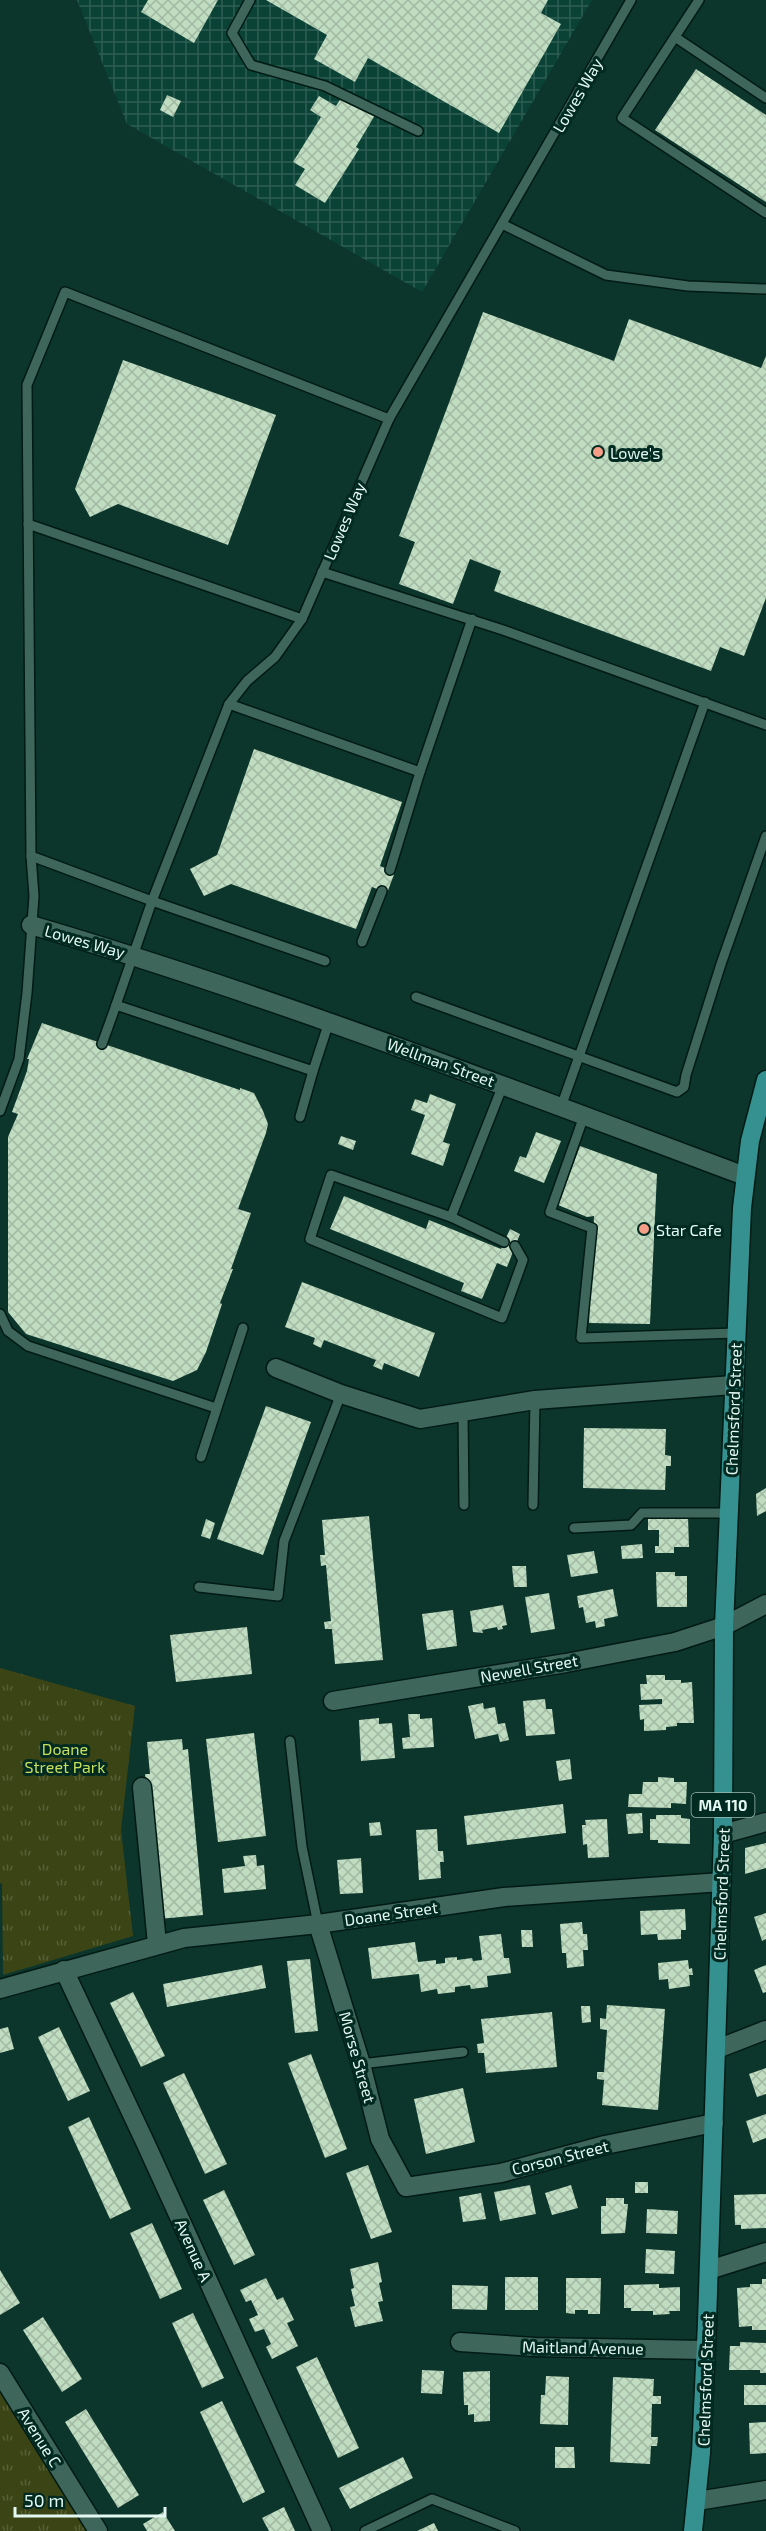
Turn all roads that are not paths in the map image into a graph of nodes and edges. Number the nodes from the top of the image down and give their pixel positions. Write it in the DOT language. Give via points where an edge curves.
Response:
graph roads {
  1 [pos="250,0"];
  2 [pos="631,0"];
  3 [pos="699,0"];
  4 [pos="675,37"];
  5 [pos="766,98"];
  6 [pos="418,131"];
  7 [pos="766,213"];
  8 [pos="502,224"];
  9 [pos="766,289"];
  10 [pos="389,419"];
  11 [pos="28,524"];
  12 [pos="322,572"];
  13 [pos="302,619"];
  14 [pos="472,619"];
  15 [pos="705,702"];
  16 [pos="229,704"];
  17 [pos="766,725"];
  18 [pos="420,771"];
  19 [pos="766,836"];
  20 [pos="31,856"];
  21 [pos="390,870"];
  22 [pos="382,891"];
  23 [pos="152,901"];
  24 [pos="32,925"];
  25 [pos="362,942"];
  26 [pos="135,955"];
  27 [pos="325,961"];
  28 [pos="416,997"];
  29 [pos="116,1005"];
  30 [pos="329,1022"];
  31 [pos="102,1044"];
  32 [pos="578,1057"];
  33 [pos="313,1071"];
  34 [pos="766,1082"];
  35 [pos="503,1085"];
  36 [pos="561,1107"];
  37 [pos="0,1111"];
  38 [pos="584,1116"];
  39 [pos="300,1117"];
  40 [pos="745,1176"];
  41 [pos="451,1217"];
  42 [pos="504,1242"];
  43 [pos="515,1246"];
  44 [pos="0,1314"];
  45 [pos="243,1328"];
  46 [pos="736,1333"];
  47 [pos="276,1368"];
  48 [pos="733,1385"];
  49 [pos="341,1394"];
  50 [pos="535,1400"];
  51 [pos="216,1408"];
  52 [pos="463,1412"];
  53 [pos="201,1457"];
  54 [pos="464,1505"];
  55 [pos="533,1505"];
  56 [pos="728,1513"];
  57 [pos="574,1528"];
  58 [pos="199,1587"];
  59 [pos="766,1604"];
  60 [pos="724,1626"];
  61 [pos="333,1701"];
  62 [pos="290,1740"];
  63 [pos="142,1787"];
  64 [pos="766,1822"];
  65 [pos="723,1834"];
  66 [pos="722,1882"];
  67 [pos="318,1924"];
  68 [pos="157,1944"];
  69 [pos="64,1970"];
  70 [pos="0,1989"];
  71 [pos="766,2031"];
  72 [pos="717,2049"];
  73 [pos="462,2052"];
  74 [pos="361,2064"];
  75 [pos="714,2123"];
  76 [pos="406,2187"];
  77 [pos="766,2252"];
  78 [pos="709,2270"];
  79 [pos="460,2342"];
  80 [pos="706,2350"];
  81 [pos="0,2373"];
  82 [pos="766,2490"];
  83 [pos="697,2501"];
  84 [pos="98,2531"];
  85 [pos="322,2531"];
  86 [pos="365,2531"];
  87 [pos="515,2531"];
  88 [pos="693,2531"];
  1 -- 6 [label="lane" via="232,33 251,65 325,86"];
  2 -- 8 [label="lane, Lowes Way"];
  3 -- 4 [label="lane"];
  4 -- 5 [label="lane"];
  4 -- 7 [label="lane" via="622,118"];
  8 -- 9 [label="lane" via="606,275 688,286"];
  8 -- 10 [label="lane, Lowes Way"];
  10 -- 11 [label="lane" via="65,292 27,385"];
  10 -- 12 [label="lane, Lowes Way"];
  11 -- 13 [label="lane"];
  11 -- 20 [label="lane"];
  12 -- 13 [label="lane, Lowes Way"];
  12 -- 14 [label="lane"];
  13 -- 16 [label="lane, Lowes Way" via="275,657 247,681"];
  14 -- 15 [label="lane"];
  14 -- 18 [label="lane"];
  15 -- 17 [label="lane"];
  15 -- 32 [label="lane"];
  16 -- 18 [label="lane"];
  16 -- 23 [label="lane, Lowes Way"];
  18 -- 21 [label="lane"];
  19 -- 32 [label="lane" via="721,964 684,1087 677,1092"];
  20 -- 23 [label="lane"];
  20 -- 24 [label="lane"];
  22 -- 25 [label="lane"];
  23 -- 26 [label="lane, Lowes Way"];
  23 -- 27 [label="lane"];
  24 -- 26 [label="street, Lowes Way"];
  24 -- 37 [label="lane" via="19,1059"];
  26 -- 29 [label="lane"];
  26 -- 30 [label="street, Wellman Street"];
  28 -- 32 [label="lane"];
  29 -- 31 [label="lane"];
  29 -- 33 [label="lane"];
  30 -- 33 [label="lane"];
  30 -- 35 [label="street, Wellman Street"];
  32 -- 36 [label="lane"];
  33 -- 39 [label="lane"];
  34 -- 40 [label="main road, Chelmsford Street / MA 110"];
  35 -- 36 [label="street, Wellman Street"];
  35 -- 41 [label="lane"];
  36 -- 38 [label="street, Wellman Street"];
  38 -- 40 [label="street, Wellman Street"];
  38 -- 46 [label="lane" via="550,1212 592,1228 581,1338"];
  40 -- 46 [label="main road, Chelmsford Street / MA 110"];
  41 -- 42 [label="lane"];
  41 -- 43 [label="lane" via="331,1175 310,1239 502,1318 523,1260"];
  44 -- 51 [label="lane" via="8,1331 28,1346"];
  45 -- 51 [label="lane"];
  46 -- 48 [label="main road, Chelmsford Street / MA 110"];
  47 -- 49 [label="street"];
  48 -- 50 [label="street"];
  48 -- 56 [label="main road, Chelmsford Street / MA 110"];
  49 -- 52 [label="street" via="420,1419"];
  49 -- 58 [label="lane" via="284,1541 278,1596"];
  50 -- 52 [label="street"];
  50 -- 55 [label="lane"];
  51 -- 53 [label="lane"];
  52 -- 54 [label="lane"];
  56 -- 57 [label="lane" via="642,1513 632,1525"];
  56 -- 60 [label="main road, Chelmsford Street / MA 110"];
  59 -- 60 [label="street, Newell Street"];
  60 -- 61 [label="street, Newell Street" via="664,1644"];
  60 -- 65 [label="main road, Chelmsford Street / MA 110"];
  62 -- 67 [label="lane" via="302,1847"];
  63 -- 68 [label="street"];
  64 -- 65 [label="street"];
  65 -- 66 [label="main road, Chelmsford Street / MA 110"];
  66 -- 67 [label="street, Doane Street" via="504,1897"];
  66 -- 72 [label="main road, Chelmsford Street / MA 110"];
  67 -- 68 [label="street, Doane Street" via="224,1932"];
  67 -- 74 [label="street, Morse Street"];
  68 -- 69 [label="street, Doane Street"];
  69 -- 70 [label="street"];
  69 -- 85 [label="street, Avenue A"];
  71 -- 72 [label="street"];
  72 -- 75 [label="main road, Chelmsford Street / MA 110"];
  73 -- 74 [label="lane"];
  74 -- 76 [label="street, Morse Street" via="380,2139"];
  75 -- 76 [label="street, Corson Street" via="605,2145 501,2173"];
  75 -- 78 [label="main road, Chelmsford Street / MA 110"];
  77 -- 78 [label="street"];
  78 -- 80 [label="main road, Chelmsford Street / MA 110"];
  79 -- 80 [label="street, Maitland Avenue"];
  80 -- 83 [label="main road, Chelmsford Street / MA 110"];
  81 -- 84 [label="street, Avenue C"];
  82 -- 83 [label="street"];
  83 -- 88 [label="main road, Chelmsford Street / MA 110"];
  86 -- 87 [label="lane" via="432,2499"];
}
